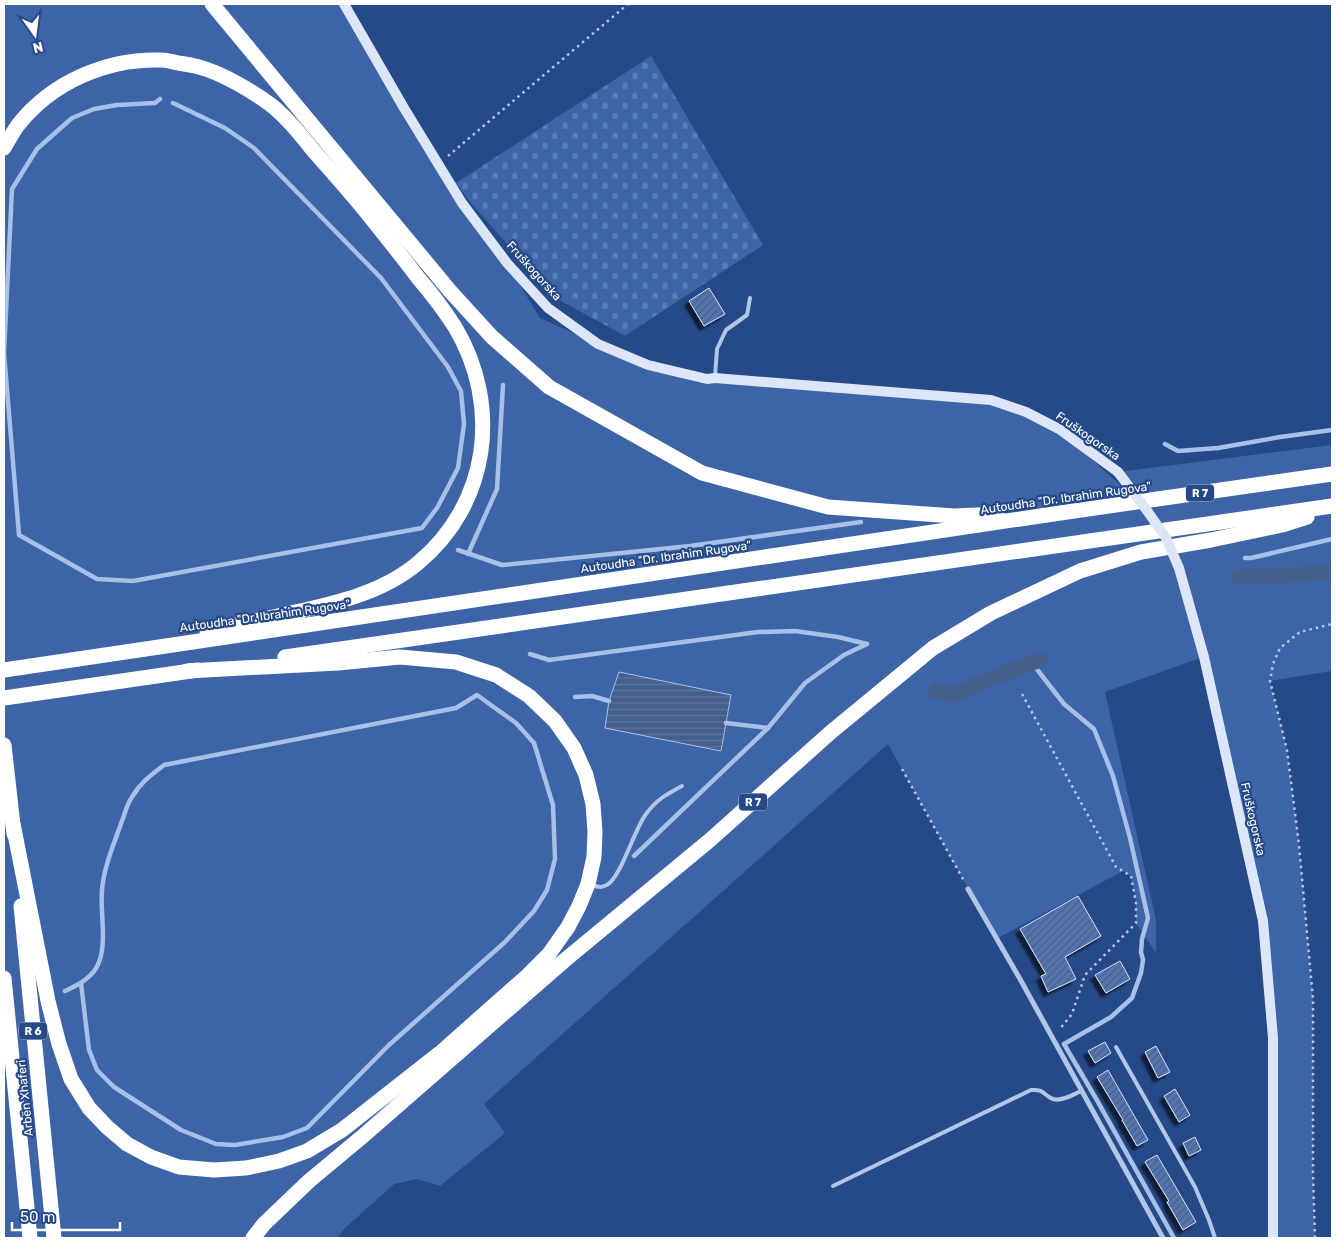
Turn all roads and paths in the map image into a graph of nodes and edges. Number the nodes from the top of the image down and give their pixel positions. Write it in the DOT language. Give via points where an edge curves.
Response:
graph roads {
  1 [pos="212,4"];
  2 [pos="344,4"];
  3 [pos="628,4"];
  4 [pos="4,148"];
  5 [pos="439,164"];
  6 [pos="750,298"];
  7 [pos="715,378"];
  8 [pos="1332,474"];
  9 [pos="1332,507"];
  10 [pos="1067,512"];
  11 [pos="1332,624"];
  12 [pos="69,661"];
  13 [pos="4,670"];
  14 [pos="188,671"];
  15 [pos="1022,694"];
  16 [pos="4,698"];
  17 [pos="4,745"];
  18 [pos="902,769"];
  19 [pos="682,786"];
  20 [pos="12,824"];
  21 [pos="588,884"];
  22 [pos="968,888"];
  23 [pos="4,978"];
  24 [pos="1052,1038"];
  25 [pos="1116,1047"];
  26 [pos="1081,1091"];
  27 [pos="833,1186"];
  28 [pos="30,1238"];
  29 [pos="54,1238"];
  30 [pos="253,1238"];
  31 [pos="1163,1238"];
  32 [pos="1214,1238"];
  33 [pos="1273,1238"];
  34 [pos="1315,1238"];
  1 -- 10 [label="highway" via="450,291 492,337 548,387 702,473 828,507 954,516"];
  2 -- 5 [label="street, Fruškogorska"];
  3 -- 5 [label="path"];
  4 -- 12 [label="highway" via="18,126 42,101 68,82 97,69 128,62 163,60 201,67 235,82 272,106 303,139 360,204 438,303 456,328 470,358 483,414 477,474 467,502 436,546 394,579 333,604"];
  5 -- 7 [label="street, Fruškogorska" via="462,203 548,308 598,344 648,364 707,379"];
  6 -- 7 [label="lane" via="747,315 726,330 717,349"];
  7 -- 33 [label="street, Fruškogorska, bridge" via="991,400 1026,412 1059,429 1118,472 1166,538 1179,568 1202,648 1263,921 1273,1038"];
  8 -- 10 [label="highway, Autoudha \"Dr. Ibrahim Rugova\" / R 7"];
  9 -- 14 [label="highway"];
  9 -- 30 [label="highway, R 7" via="1282,524 1141,552 1080,571 991,613 933,648 309,1180"];
  10 -- 12 [label="highway, Autoudha \"Dr. Ibrahim Rugova\" / R 7"];
  11 -- 34 [label="path" via="1300,632 1280,648 1270,681 1287,750 1313,999"];
  12 -- 13 [label="highway, Autoudha \"Dr. Ibrahim Rugova\" / R 7"];
  14 -- 16 [label="highway"];
  14 -- 21 [label="highway" via="400,657 456,662 496,675 529,696 555,721 574,748 586,775 594,804 595,832"];
  15 -- 24 [label="path" via="1116,867 1131,876 1136,903 1136,924 1085,975 1072,1014"];
  17 -- 20 [label="highway, Arbën Xhaferi / R 6"];
  18 -- 22 [label="path"];
  19 -- 21 [label="lane" via="658,800 645,815 610,882 599,888"];
  20 -- 21 [label="highway" via="48,1001 71,1079 89,1108 107,1127 151,1157 179,1167 214,1170 279,1161 307,1151 342,1130 440,1053 549,954 580,906"];
  20 -- 29 [label="highway, Arbën Xhaferi / R 6"];
  22 -- 24 [label="street"];
  23 -- 28 [label="highway"];
  24 -- 26 [label="street"];
  25 -- 32 [label="lane" via="1194,1187 1210,1220"];
  26 -- 27 [label="lane" via="1060,1100 1039,1090 1031,1090"];
  26 -- 31 [label="street"];
}
